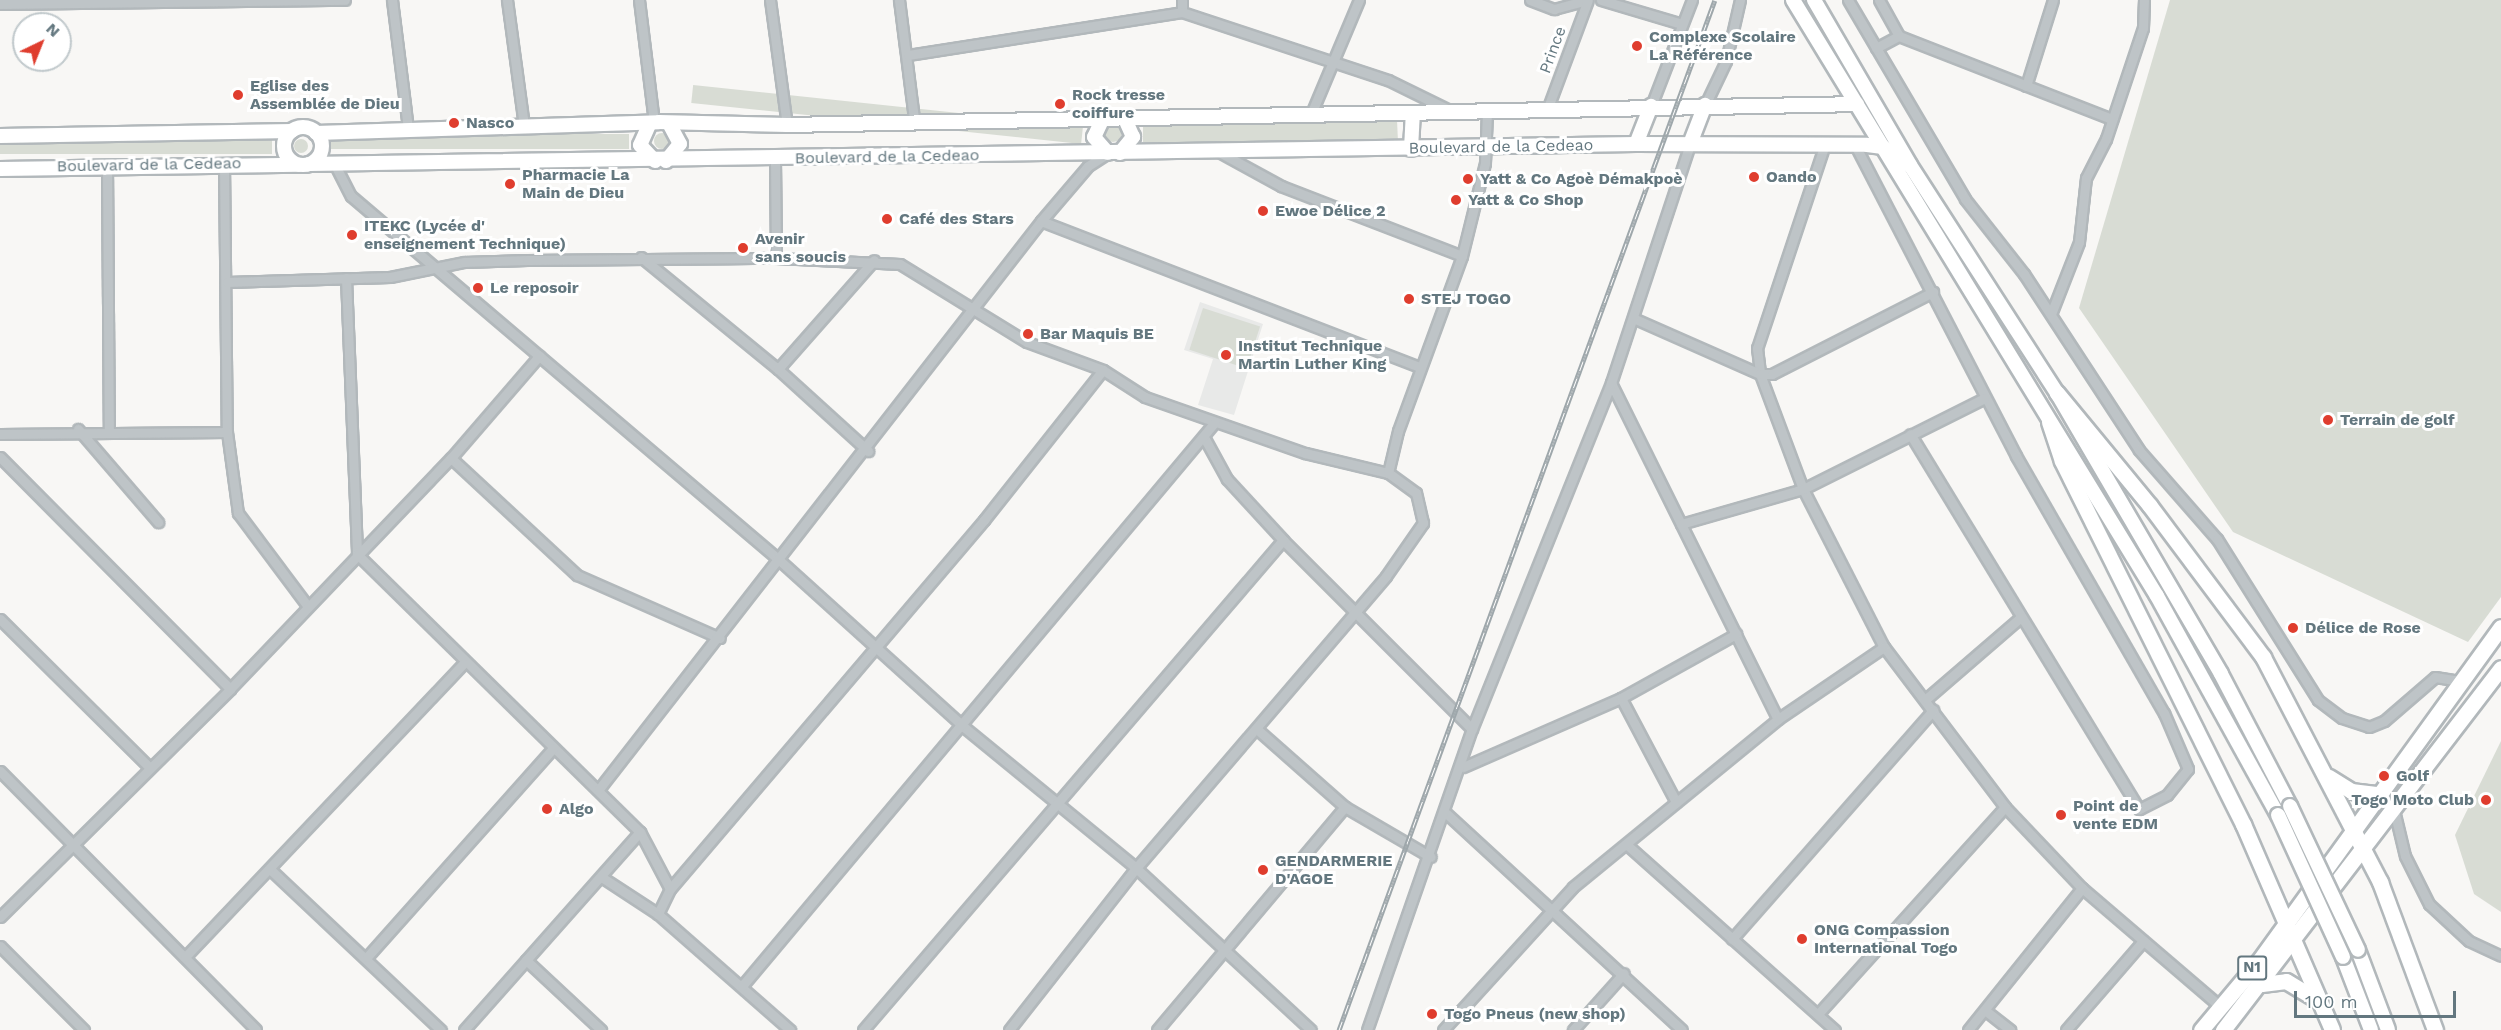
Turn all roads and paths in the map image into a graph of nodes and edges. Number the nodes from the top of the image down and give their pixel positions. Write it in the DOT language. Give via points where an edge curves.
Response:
graph roads {
  1 [pos="345,0"];
  2 [pos="392,0"];
  3 [pos="507,0"];
  4 [pos="639,0"];
  5 [pos="770,0"];
  6 [pos="899,0"];
  7 [pos="1182,0"];
  8 [pos="1359,0"];
  9 [pos="1530,0"];
  10 [pos="1587,0"];
  11 [pos="1601,0"];
  12 [pos="1692,0"];
  13 [pos="1740,0"];
  14 [pos="1792,0"];
  15 [pos="1814,0"];
  16 [pos="1848,0"];
  17 [pos="1879,0"];
  18 [pos="2052,0"];
  19 [pos="2144,0"];
  20 [pos="85,2"];
  21 [pos="0,4"];
  22 [pos="1182,12"];
  23 [pos="1682,24"];
  24 [pos="1899,36"];
  25 [pos="1876,48"];
  26 [pos="908,55"];
  27 [pos="1333,60"];
  28 [pos="2026,86"];
  29 [pos="1857,104"];
  30 [pos="1705,105"];
  31 [pos="1651,106"];
  32 [pos="1547,110"];
  33 [pos="1453,112"];
  34 [pos="1487,112"];
  35 [pos="1413,113"];
  36 [pos="1311,114"];
  37 [pos="1124,117"];
  38 [pos="1103,118"];
  39 [pos="914,119"];
  40 [pos="2112,119"];
  41 [pos="651,124"];
  42 [pos="670,125"];
  43 [pos="787,125"];
  44 [pos="524,126"];
  45 [pos="408,128"];
  46 [pos="1892,128"];
  47 [pos="292,131"];
  48 [pos="316,133"];
  49 [pos="0,136"];
  50 [pos="1636,144"];
  51 [pos="1690,144"];
  52 [pos="1856,145"];
  53 [pos="1824,147"];
  54 [pos="1883,147"];
  55 [pos="1487,148"];
  56 [pos="1411,149"];
  57 [pos="1219,152"];
  58 [pos="1114,153"];
  59 [pos="775,160"];
  60 [pos="661,161"];
  61 [pos="334,163"];
  62 [pos="224,164"];
  63 [pos="304,164"];
  64 [pos="107,165"];
  65 [pos="1910,165"];
  66 [pos="0,169"];
  67 [pos="1041,222"];
  68 [pos="1462,256"];
  69 [pos="641,257"];
  70 [pos="776,258"];
  71 [pos="874,260"];
  72 [pos="437,267"];
  73 [pos="346,278"];
  74 [pos="227,282"];
  75 [pos="1933,292"];
  76 [pos="976,312"];
  77 [pos="2051,314"];
  78 [pos="1633,318"];
  79 [pos="539,356"];
  80 [pos="1420,367"];
  81 [pos="778,369"];
  82 [pos="1103,370"];
  83 [pos="1760,375"];
  84 [pos="1611,383"];
  85 [pos="2057,393"];
  86 [pos="1985,398"];
  87 [pos="1215,422"];
  88 [pos="2049,422"];
  89 [pos="78,429"];
  90 [pos="109,429"];
  91 [pos="227,432"];
  92 [pos="0,434"];
  93 [pos="1910,434"];
  94 [pos="1205,439"];
  95 [pos="868,451"];
  96 [pos="0,457"];
  97 [pos="450,458"];
  98 [pos="1388,473"];
  99 [pos="1803,489"];
  100 [pos="158,522"];
  101 [pos="1681,524"];
  102 [pos="1283,540"];
  103 [pos="357,554"];
  104 [pos="777,558"];
  105 [pos="306,604"];
  106 [pos="1355,613"];
  107 [pos="2020,617"];
  108 [pos="0,619"];
  109 [pos="2501,627"];
  110 [pos="1736,634"];
  111 [pos="720,638"];
  112 [pos="1884,647"];
  113 [pos="874,649"];
  114 [pos="463,664"];
  115 [pos="2501,668"];
  116 [pos="2460,681"];
  117 [pos="230,689"];
  118 [pos="1621,698"];
  119 [pos="1926,699"];
  120 [pos="1933,711"];
  121 [pos="1778,719"];
  122 [pos="964,727"];
  123 [pos="1472,729"];
  124 [pos="1258,730"];
  125 [pos="553,748"];
  126 [pos="1463,767"];
  127 [pos="150,768"];
  128 [pos="0,771"];
  129 [pos="2325,773"];
  130 [pos="599,789"];
  131 [pos="2376,794"];
  132 [pos="1054,802"];
  133 [pos="1676,802"];
  134 [pos="2393,806"];
  135 [pos="1345,807"];
  136 [pos="2005,807"];
  137 [pos="1447,814"];
  138 [pos="2352,826"];
  139 [pos="640,832"];
  140 [pos="1626,844"];
  141 [pos="74,848"];
  142 [pos="2364,849"];
  143 [pos="1431,857"];
  144 [pos="1136,868"];
  145 [pos="272,871"];
  146 [pos="603,878"];
  147 [pos="2082,888"];
  148 [pos="670,889"];
  149 [pos="1553,906"];
  150 [pos="658,914"];
  151 [pos="0,917"];
  152 [pos="2286,921"];
  153 [pos="1732,939"];
  154 [pos="2143,941"];
  155 [pos="2295,943"];
  156 [pos="0,946"];
  157 [pos="1222,951"];
  158 [pos="2501,956"];
  159 [pos="185,957"];
  160 [pos="367,957"];
  161 [pos="526,960"];
  162 [pos="1624,973"];
  163 [pos="2262,984"];
  164 [pos="742,986"];
  165 [pos="2321,1002"];
  166 [pos="2221,1006"];
  167 [pos="1986,1011"];
  168 [pos="1818,1014"];
  169 [pos="84,1030"];
  170 [pos="256,1030"];
  171 [pos="441,1030"];
  172 [pos="465,1030"];
  173 [pos="601,1030"];
  174 [pos="790,1030"];
  175 [pos="863,1030"];
  176 [pos="1009,1030"];
  177 [pos="1157,1030"];
  178 [pos="1311,1030"];
  179 [pos="1367,1030"];
  180 [pos="1443,1030"];
  181 [pos="1573,1030"];
  182 [pos="1682,1030"];
  183 [pos="1835,1030"];
  184 [pos="1968,1030"];
  185 [pos="2010,1030"];
  186 [pos="2066,1030"];
  187 [pos="2201,1030"];
  188 [pos="2223,1030"];
  189 [pos="2332,1030"];
  190 [pos="2371,1030"];
  191 [pos="2388,1030"];
  192 [pos="2435,1030"];
  1 -- 20 [label="street"];
  2 -- 45 [label="street"];
  3 -- 44 [label="street"];
  4 -- 41 [label="street"];
  5 -- 43 [label="street"];
  6 -- 26 [label="street"];
  7 -- 22 [label="street"];
  8 -- 27 [label="street"];
  9 -- 10 [label="street" via="1554,9"];
  10 -- 32 [label="street, Prince"];
  11 -- 23 [label="street"];
  12 -- 23 [label="street"];
  13 -- 30 [label="street" via="1726,61"];
  14 -- 29 [label="main road"];
  15 -- 46 [label="main road"];
  16 -- 25 [label="street"];
  17 -- 24 [label="street"];
  18 -- 28 [label="street"];
  19 -- 40 [label="street" via="2144,22"];
  20 -- 21 [label="street"];
  22 -- 26 [label="street"];
  22 -- 27 [label="street"];
  23 -- 31 [label="street"];
  24 -- 25 [label="street"];
  24 -- 28 [label="street"];
  25 -- 77 [label="street" via="1965,199"];
  26 -- 39 [label="street"];
  27 -- 33 [label="street" via="1428,96"];
  27 -- 36 [label="street"];
  28 -- 40 [label="street"];
  29 -- 30 [label="main road, Boulevard de la Cedeao"];
  29 -- 46 [label="main road"];
  29 -- 54 [label="main road"];
  30 -- 31 [label="main road, Boulevard de la Cedeao"];
  30 -- 51 [label="main road"];
  31 -- 32 [label="main road, Boulevard de la Cedeao"];
  31 -- 50 [label="main road"];
  32 -- 34 [label="main road, Boulevard de la Cedeao"];
  33 -- 34 [label="main road, Boulevard de la Cedeao"];
  33 -- 35 [label="main road, Boulevard de la Cedeao"];
  34 -- 55 [label="street"];
  35 -- 36 [label="main road, Boulevard de la Cedeao"];
  35 -- 56 [label="main road"];
  36 -- 37 [label="main road, Boulevard de la Cedeao"];
  37 -- 38 [label="main road, Boulevard de la Cedeao"];
  37 -- 58 [label="main road" via="1133,137"];
  38 -- 39 [label="main road, Boulevard de la Cedeao"];
  38 -- 58 [label="main road" via="1094,137"];
  39 -- 43 [label="main road, Boulevard de la Cedeao"];
  40 -- 77 [label="street" via="2086,178 2079,242"];
  41 -- 42 [label="main road, Boulevard de la Cedeao"];
  41 -- 44 [label="main road, Boulevard de la Cedeao"];
  41 -- 60 [label="main road" via="640,145"];
  42 -- 43 [label="main road, Boulevard de la Cedeao"];
  42 -- 60 [label="main road" via="680,144"];
  44 -- 45 [label="main road, Boulevard de la Cedeao"];
  45 -- 48 [label="main road, Boulevard de la Cedeao"];
  46 -- 65 [label="main road"];
  47 -- 48 [label="main road, Boulevard de la Cedeao" via="307,128"];
  47 -- 49 [label="main road, Boulevard de la Cedeao"];
  47 -- 63 [label="main road" via="284,150"];
  48 -- 63 [label="main road" via="321,153"];
  50 -- 51 [label="main road, Boulevard de la Cedeao"];
  50 -- 55 [label="main road, Boulevard de la Cedeao"];
  51 -- 53 [label="main road, Boulevard de la Cedeao"];
  51 -- 78 [label="street"];
  52 -- 53 [label="main road, Boulevard de la Cedeao"];
  52 -- 54 [label="main road, Boulevard de la Cedeao"];
  52 -- 75 [label="street"];
  53 -- 83 [label="street" via="1757,348"];
  54 -- 65 [label="main road"];
  54 -- 88 [label="main road"];
  55 -- 56 [label="main road, Boulevard de la Cedeao"];
  55 -- 68 [label="street"];
  56 -- 57 [label="main road, Boulevard de la Cedeao"];
  57 -- 58 [label="main road, Boulevard de la Cedeao"];
  57 -- 68 [label="street" via="1281,186"];
  58 -- 59 [label="main road, Boulevard de la Cedeao"];
  58 -- 67 [label="street" via="1088,166"];
  59 -- 60 [label="main road, Boulevard de la Cedeao"];
  59 -- 70 [label="street"];
  60 -- 61 [label="main road, Boulevard de la Cedeao"];
  61 -- 63 [label="main road, Boulevard de la Cedeao"];
  61 -- 72 [label="street" via="351,196"];
  62 -- 63 [label="main road, Boulevard de la Cedeao"];
  62 -- 64 [label="main road, Boulevard de la Cedeao"];
  62 -- 74 [label="street"];
  64 -- 66 [label="main road, Boulevard de la Cedeao"];
  64 -- 90 [label="street"];
  65 -- 85 [label="main road"];
  67 -- 76 [label="street"];
  67 -- 80 [label="street"];
  68 -- 80 [label="street"];
  69 -- 70 [label="street"];
  69 -- 72 [label="street"];
  69 -- 81 [label="street"];
  70 -- 71 [label="street"];
  71 -- 76 [label="street" via="900,264"];
  71 -- 81 [label="street"];
  72 -- 73 [label="street"];
  72 -- 79 [label="street"];
  73 -- 74 [label="street"];
  73 -- 103 [label="street"];
  74 -- 91 [label="street"];
  75 -- 83 [label="street" via="1783,370"];
  75 -- 86 [label="street"];
  76 -- 82 [label="street" via="1027,342"];
  76 -- 95 [label="street"];
  77 -- 116 [label="street" via="2139,450 2217,539 2318,700 2342,718 2369,727 2384,722 2435,677"];
  78 -- 83 [label="street"];
  78 -- 84 [label="street"];
  79 -- 97 [label="street"];
  79 -- 104 [label="street"];
  80 -- 98 [label="street"];
  81 -- 95 [label="street"];
  82 -- 87 [label="street" via="1145,397"];
  82 -- 113 [label="street"];
  83 -- 99 [label="street"];
  84 -- 101 [label="street"];
  84 -- 123 [label="street"];
  85 -- 129 [label="highway" via="2151,506 2263,657"];
  85 -- 191 [label="main road, bridge" via="2221,674 2358,950"];
  86 -- 93 [label="street"];
  86 -- 107 [label="street" via="2133,653 2173,734 2188,769 2167,795 2139,809"];
  87 -- 94 [label="street"];
  87 -- 98 [label="street" via="1305,453"];
  88 -- 152 [label="highway" via="2062,461 2167,666"];
  88 -- 190 [label="main road, bridge" via="2196,662 2278,815 2343,957"];
  89 -- 90 [label="street"];
  89 -- 92 [label="street"];
  89 -- 100 [label="street"];
  90 -- 91 [label="street"];
  91 -- 105 [label="street" via="237,513"];
  93 -- 99 [label="street"];
  93 -- 107 [label="street"];
  94 -- 102 [label="street" via="1227,479"];
  94 -- 122 [label="street"];
  95 -- 104 [label="street"];
  96 -- 117 [label="street"];
  97 -- 103 [label="street"];
  97 -- 111 [label="street" via="577,576"];
  98 -- 106 [label="street" via="1416,493 1423,523"];
  99 -- 101 [label="street"];
  99 -- 112 [label="street"];
  101 -- 110 [label="street"];
  102 -- 106 [label="street"];
  102 -- 132 [label="street"];
  103 -- 105 [label="street"];
  103 -- 114 [label="street"];
  104 -- 111 [label="street"];
  104 -- 113 [label="street"];
  105 -- 117 [label="street"];
  106 -- 123 [label="street"];
  106 -- 124 [label="street"];
  107 -- 119 [label="street"];
  108 -- 127 [label="street"];
  109 -- 116 [label="highway, N1"];
  110 -- 118 [label="street"];
  110 -- 121 [label="street"];
  111 -- 130 [label="street"];
  112 -- 119 [label="street"];
  112 -- 121 [label="street"];
  113 -- 122 [label="street"];
  113 -- 148 [label="street"];
  114 -- 125 [label="street"];
  114 -- 145 [label="street"];
  115 -- 134 [label="highway, N1"];
  116 -- 131 [label="highway, N1"];
  117 -- 127 [label="street"];
  118 -- 126 [label="street"];
  118 -- 133 [label="street"];
  119 -- 120 [label="street"];
  120 -- 136 [label="street"];
  120 -- 153 [label="street"];
  121 -- 133 [label="street"];
  122 -- 132 [label="street"];
  122 -- 164 [label="street"];
  123 -- 126 [label="street"];
  124 -- 135 [label="street"];
  124 -- 144 [label="street"];
  125 -- 130 [label="street"];
  125 -- 160 [label="street"];
  126 -- 137 [label="street"];
  127 -- 141 [label="street"];
  128 -- 141 [label="street"];
  129 -- 131 [label="highway" via="2350,791"];
  129 -- 138 [label="highway"];
  130 -- 139 [label="street"];
  131 -- 138 [label="highway, N1"];
  132 -- 144 [label="street"];
  132 -- 175 [label="street"];
  133 -- 140 [label="street"];
  134 -- 142 [label="highway, N1"];
  134 -- 158 [label="street" via="2405,856 2429,904 2469,941"];
  135 -- 143 [label="street"];
  135 -- 157 [label="street"];
  136 -- 147 [label="street"];
  136 -- 168 [label="street"];
  137 -- 143 [label="street"];
  137 -- 149 [label="street"];
  138 -- 142 [label="highway"];
  138 -- 152 [label="highway, N1"];
  139 -- 146 [label="street"];
  139 -- 148 [label="street"];
  140 -- 149 [label="street"];
  140 -- 153 [label="street"];
  141 -- 151 [label="street"];
  141 -- 159 [label="street"];
  142 -- 155 [label="highway, N1"];
  142 -- 192 [label="highway" via="2408,947"];
  143 -- 179 [label="street"];
  144 -- 157 [label="street"];
  144 -- 176 [label="street"];
  145 -- 159 [label="street"];
  145 -- 160 [label="street"];
  146 -- 150 [label="street"];
  146 -- 161 [label="street"];
  147 -- 154 [label="street"];
  147 -- 167 [label="street"];
  148 -- 150 [label="street"];
  149 -- 162 [label="street"];
  149 -- 180 [label="street"];
  150 -- 164 [label="street"];
  152 -- 155 [label="highway"];
  152 -- 166 [label="highway, N1"];
  153 -- 168 [label="street"];
  154 -- 166 [label="street"];
  154 -- 186 [label="street"];
  155 -- 163 [label="highway, N1"];
  155 -- 165 [label="highway"];
  156 -- 169 [label="street"];
  157 -- 177 [label="street"];
  157 -- 178 [label="street"];
  159 -- 170 [label="street"];
  160 -- 171 [label="street"];
  161 -- 172 [label="street"];
  161 -- 173 [label="street"];
  162 -- 181 [label="street"];
  162 -- 182 [label="street"];
  163 -- 165 [label="highway" via="2275,980 2299,984"];
  163 -- 188 [label="highway, N1"];
  164 -- 174 [label="street"];
  165 -- 189 [label="highway"];
  166 -- 187 [label="highway, N1"];
  167 -- 184 [label="street"];
  167 -- 185 [label="street"];
  168 -- 183 [label="street"];
}
